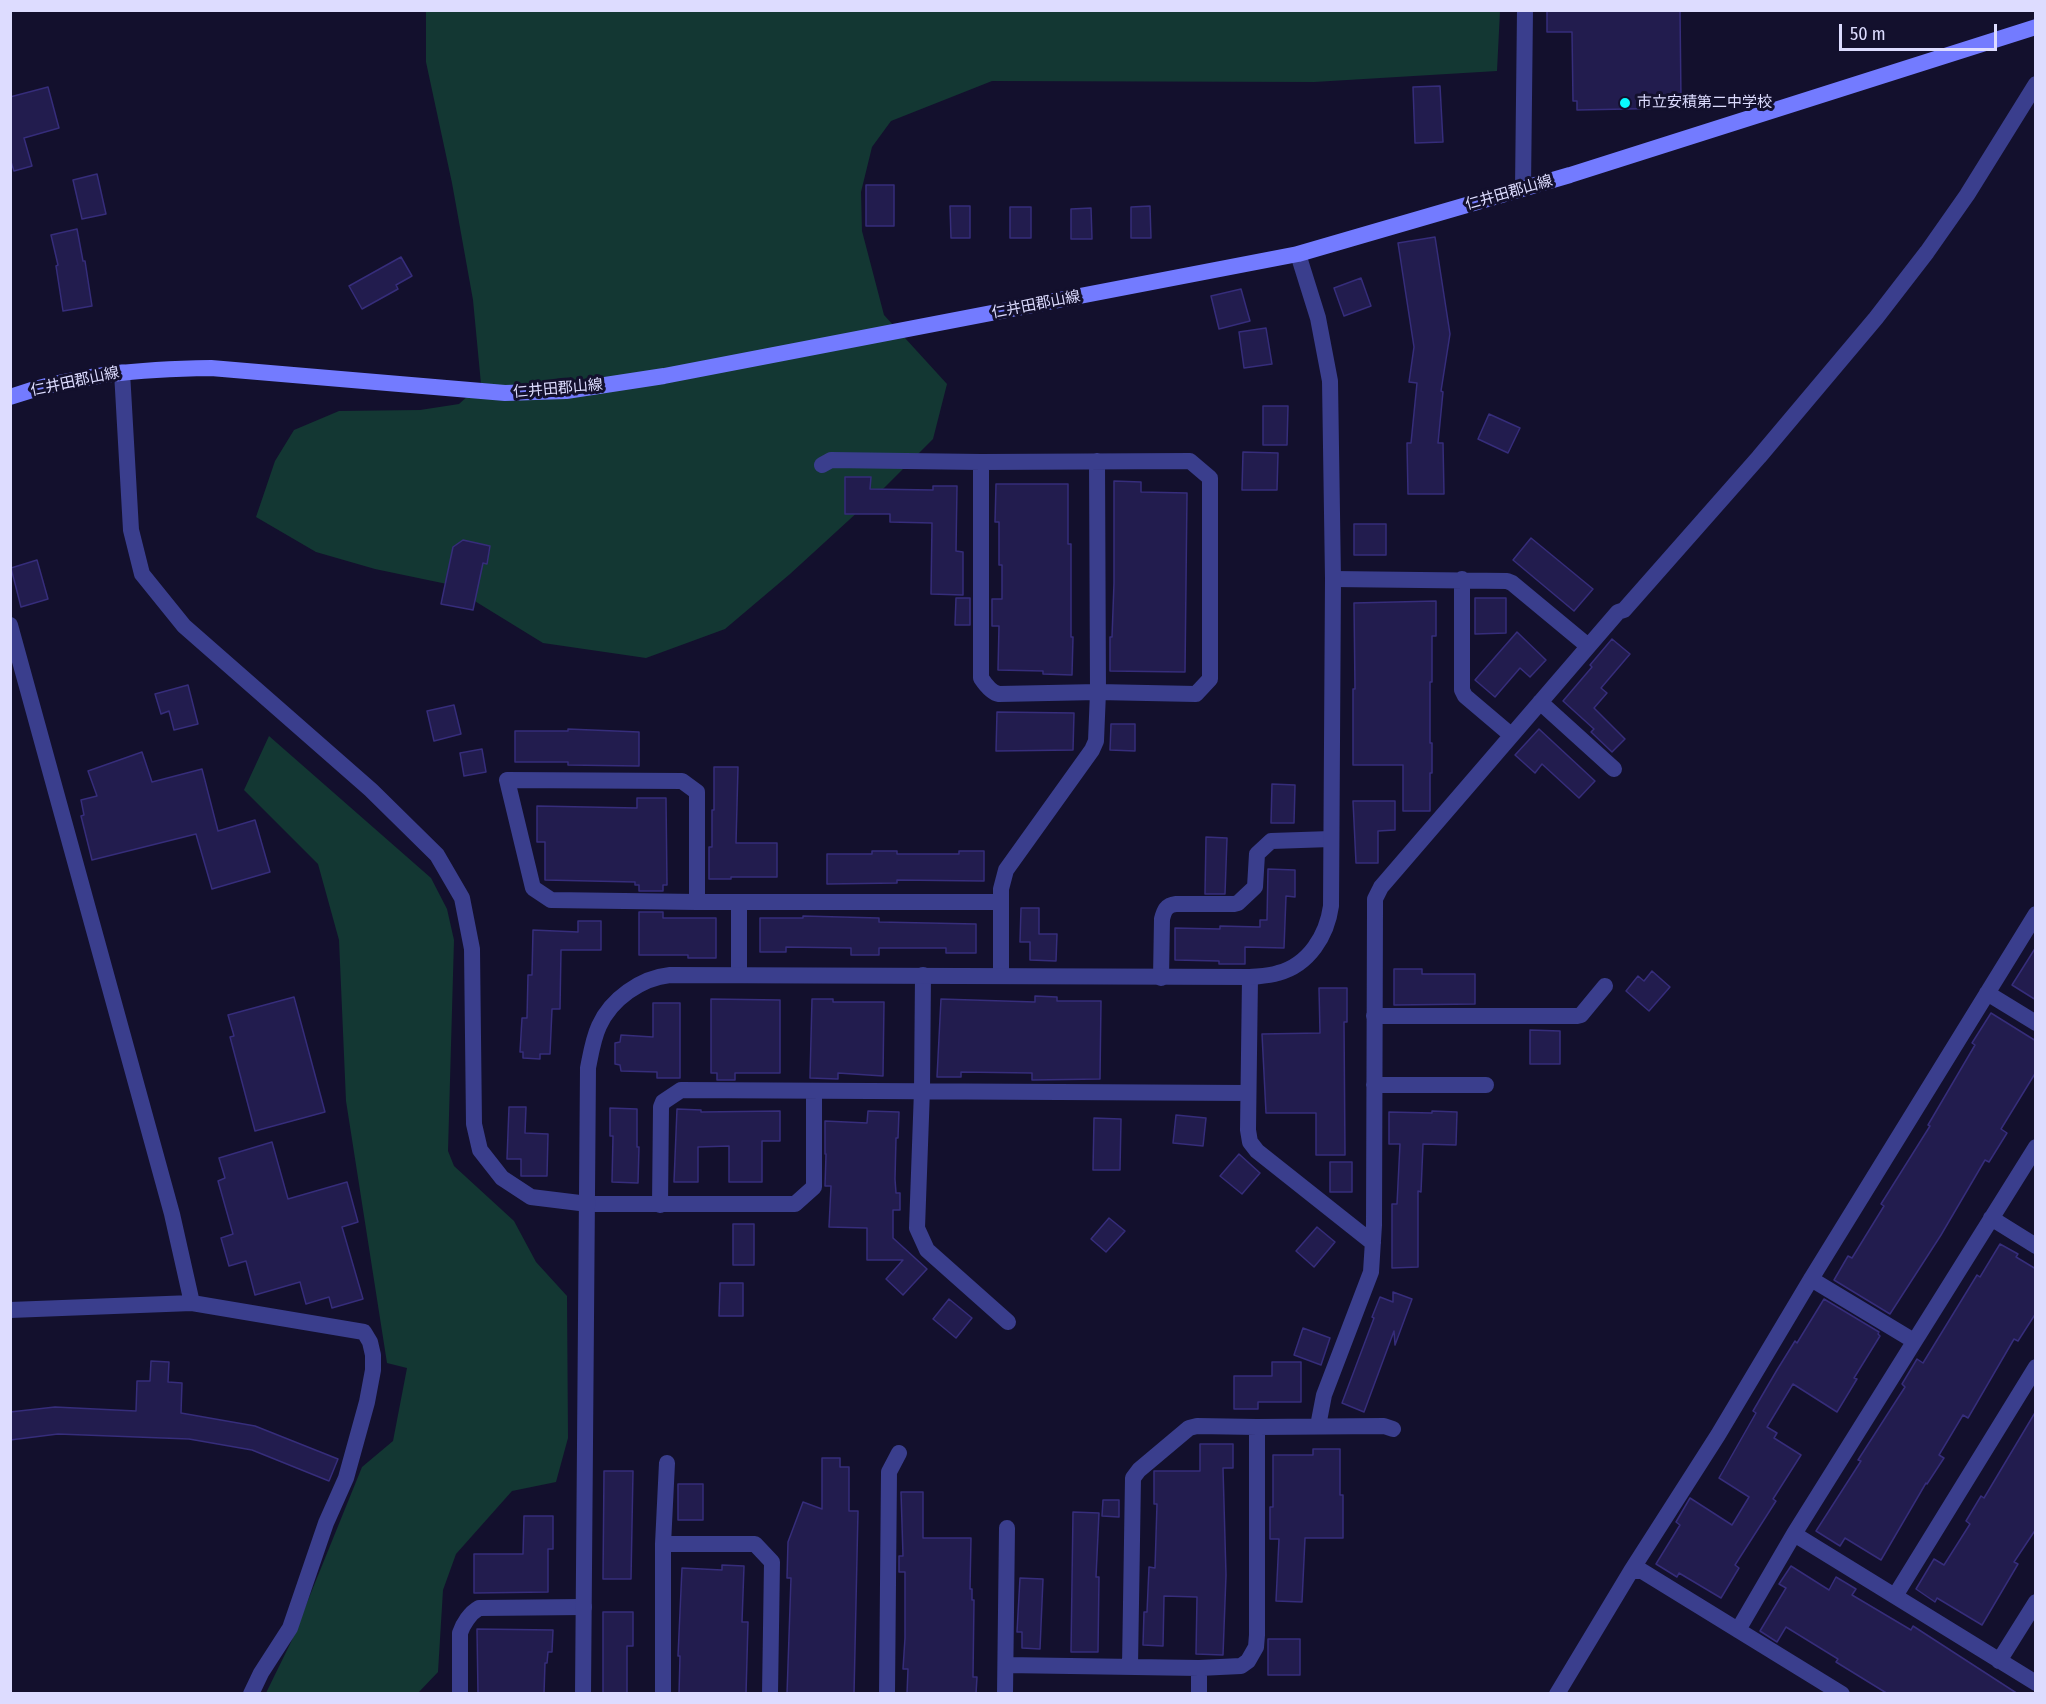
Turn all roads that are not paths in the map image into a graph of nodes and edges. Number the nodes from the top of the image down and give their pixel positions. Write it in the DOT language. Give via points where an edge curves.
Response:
graph roads {
  1 [pos="1525,10"];
  2 [pos="2036,27"];
  3 [pos="2036,84"];
  4 [pos="1523,188"];
  5 [pos="1298,254"];
  6 [pos="122,372"];
  7 [pos="10,397"];
  8 [pos="1097,461"];
  9 [pos="981,462"];
  10 [pos="822,465"];
  11 [pos="1334,579"];
  12 [pos="1462,579"];
  13 [pos="10,625"];
  14 [pos="1588,646"];
  15 [pos="1098,692"];
  16 [pos="1540,702"];
  17 [pos="1511,735"];
  18 [pos="1614,769"];
  19 [pos="1331,839"];
  20 [pos="697,902"];
  21 [pos="739,902"];
  22 [pos="1001,902"];
  23 [pos="2036,914"];
  24 [pos="739,974"];
  25 [pos="923,975"];
  26 [pos="1001,975"];
  27 [pos="1250,977"];
  28 [pos="1161,978"];
  29 [pos="1605,986"];
  30 [pos="1987,993"];
  31 [pos="1374,1016"];
  32 [pos="2036,1023"];
  33 [pos="1374,1085"];
  34 [pos="1486,1085"];
  35 [pos="922,1090"];
  36 [pos="814,1092"];
  37 [pos="1248,1093"];
  38 [pos="2036,1147"];
  39 [pos="588,1204"];
  40 [pos="660,1205"];
  41 [pos="1991,1218"];
  42 [pos="1373,1243"];
  43 [pos="2036,1246"];
  44 [pos="1810,1279"];
  45 [pos="192,1303"];
  46 [pos="10,1310"];
  47 [pos="1008,1322"];
  48 [pos="1914,1341"];
  49 [pos="2036,1367"];
  50 [pos="1318,1426"];
  51 [pos="1257,1428"];
  52 [pos="1393,1430"];
  53 [pos="899,1453"];
  54 [pos="667,1463"];
  55 [pos="1007,1528"];
  56 [pos="1794,1534"];
  57 [pos="663,1544"];
  58 [pos="1631,1571"];
  59 [pos="1894,1596"];
  60 [pos="2036,1602"];
  61 [pos="584,1607"];
  62 [pos="1738,1630"];
  63 [pos="1999,1661"];
  64 [pos="1006,1665"];
  65 [pos="1130,1666"];
  66 [pos="1199,1668"];
  67 [pos="2036,1683"];
  68 [pos="251,1694"];
  69 [pos="460,1694"];
  70 [pos="583,1694"];
  71 [pos="663,1694"];
  72 [pos="770,1694"];
  73 [pos="887,1694"];
  74 [pos="1005,1694"];
  75 [pos="1199,1694"];
  76 [pos="1557,1694"];
  77 [pos="1842,1694"];
  1 -- 4 [label="street"];
  2 -- 4 [label="main road, 仁井田郡山線"];
  3 -- 14 [label="street" via="1967,195 1876,318 1759,457"];
  4 -- 5 [label="main road, 仁井田郡山線"];
  5 -- 6 [label="main road, 仁井田郡山線" via="675,374 566,391 506,393 211,368"];
  5 -- 11 [label="street" via="1318,318 1330,381"];
  6 -- 7 [label="main road, 仁井田郡山線"];
  6 -- 39 [label="street" via="131,530 142,574 184,626 371,790 437,855 462,897 472,950 474,1124 480,1150 502,1178 531,1197"];
  8 -- 9 [label="street"];
  8 -- 15 [label="street"];
  8 -- 15 [label="street" via="1190,461 1210,478 1210,679 1196,694"];
  9 -- 10 [label="street" via="831,460"];
  9 -- 15 [label="street" via="981,678 995,694"];
  11 -- 12 [label="street"];
  11 -- 19 [label="street"];
  12 -- 14 [label="street" via="1512,583"];
  12 -- 17 [label="street" via="1462,690"];
  13 -- 45 [label="street" via="172,1214"];
  14 -- 16 [label="street"];
  15 -- 22 [label="street" via="1095,746 1006,870"];
  16 -- 17 [label="street"];
  16 -- 18 [label="street"];
  17 -- 31 [label="street" via="1377,894"];
  19 -- 27 [label="street" via="1331,906 1324,936 1309,954 1287,970"];
  19 -- 28 [label="street" via="1271,841 1257,854 1255,887 1238,903 1167,907 1162,919"];
  20 -- 20 [label="street" via="697,792 682,781 507,780 533,888 551,900"];
  20 -- 21 [label="street"];
  21 -- 22 [label="street"];
  21 -- 24 [label="street"];
  22 -- 26 [label="street"];
  23 -- 30 [label="street"];
  24 -- 25 [label="street"];
  24 -- 39 [label="street" via="656,978 631,989 604,1016 591,1047 588,1068"];
  25 -- 26 [label="street"];
  25 -- 35 [label="street"];
  26 -- 28 [label="street"];
  27 -- 28 [label="street"];
  27 -- 37 [label="street"];
  29 -- 31 [label="street" via="1577,1016"];
  30 -- 32 [label="street"];
  30 -- 44 [label="street"];
  31 -- 33 [label="street"];
  33 -- 34 [label="street"];
  33 -- 42 [label="street"];
  35 -- 36 [label="street"];
  35 -- 37 [label="street"];
  35 -- 47 [label="street" via="917,1228 927,1250"];
  36 -- 40 [label="street" via="814,1187 795,1204"];
  36 -- 40 [label="street" via="681,1090 663,1102"];
  37 -- 42 [label="street" via="1248,1130 1253,1147"];
  38 -- 41 [label="street"];
  39 -- 40 [label="street"];
  39 -- 61 [label="street"];
  41 -- 43 [label="street"];
  41 -- 48 [label="street"];
  42 -- 50 [label="street" via="1371,1272 1324,1395"];
  44 -- 48 [label="street"];
  44 -- 58 [label="street"];
  45 -- 46 [label="street"];
  45 -- 68 [label="street" via="364,1332 373,1355 367,1402 346,1478 290,1628"];
  48 -- 56 [label="street"];
  49 -- 59 [label="street"];
  50 -- 51 [label="street"];
  50 -- 52 [label="street" via="1384,1426"];
  51 -- 65 [label="street" via="1189,1428 1134,1474"];
  51 -- 66 [label="street" via="1257,1647 1241,1666"];
  53 -- 73 [label="street" via="889,1472"];
  54 -- 57 [label="street"];
  55 -- 64 [label="street"];
  56 -- 59 [label="street"];
  56 -- 62 [label="street"];
  57 -- 71 [label="street"];
  57 -- 72 [label="street" via="754,1544 772,1562"];
  58 -- 62 [label="street" via="1642,1571"];
  58 -- 76 [label="street"];
  59 -- 63 [label="street"];
  60 -- 63 [label="street"];
  61 -- 69 [label="street" via="475,1610 460,1633"];
  61 -- 70 [label="street"];
  62 -- 77 [label="street"];
  63 -- 67 [label="street"];
  64 -- 65 [label="street"];
  64 -- 74 [label="street"];
  65 -- 66 [label="street"];
  66 -- 75 [label="street"];
}
